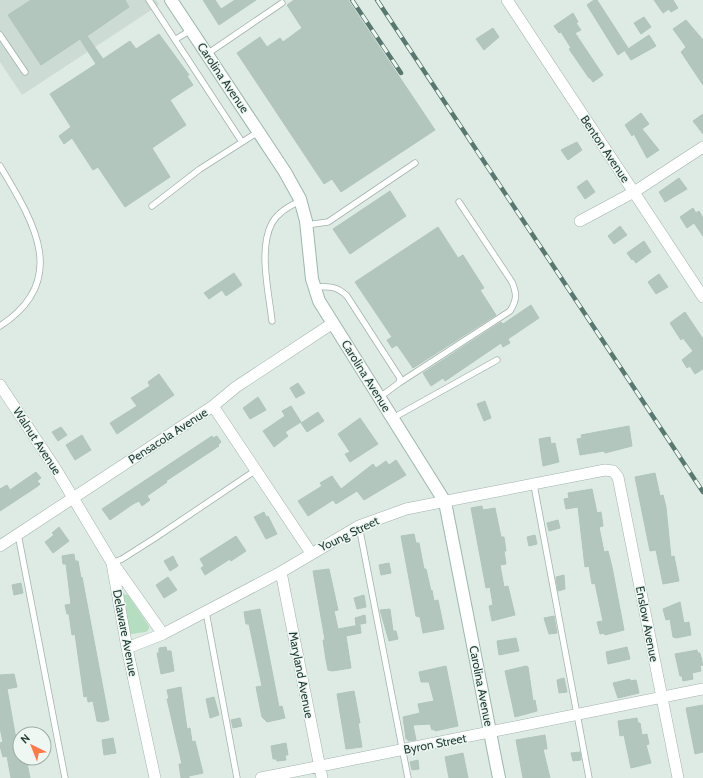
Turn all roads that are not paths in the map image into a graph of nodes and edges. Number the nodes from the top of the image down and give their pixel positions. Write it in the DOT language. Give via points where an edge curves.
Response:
graph roads {
  1 [pos="149,0"];
  2 [pos="171,0"];
  3 [pos="507,0"];
  4 [pos="282,3"];
  5 [pos="191,30"];
  6 [pos="0,35"];
  7 [pos="176,39"];
  8 [pos="207,54"];
  9 [pos="25,72"];
  10 [pos="259,132"];
  11 [pos="242,142"];
  12 [pos="703,147"];
  13 [pos="415,163"];
  14 [pos="0,166"];
  15 [pos="634,192"];
  16 [pos="300,201"];
  17 [pos="459,202"];
  18 [pos="152,206"];
  19 [pos="580,221"];
  20 [pos="306,225"];
  21 [pos="315,287"];
  22 [pos="703,297"];
  23 [pos="272,321"];
  24 [pos="332,322"];
  25 [pos="0,326"];
  26 [pos="497,360"];
  27 [pos="399,383"];
  28 [pos="0,385"];
  29 [pos="380,397"];
  30 [pos="213,406"];
  31 [pos="393,418"];
  32 [pos="256,470"];
  33 [pos="613,471"];
  34 [pos="534,485"];
  35 [pos="73,497"];
  36 [pos="446,502"];
  37 [pos="359,526"];
  38 [pos="18,533"];
  39 [pos="0,546"];
  40 [pos="311,553"];
  41 [pos="112,563"];
  42 [pos="281,572"];
  43 [pos="206,612"];
  44 [pos="164,634"];
  45 [pos="127,648"];
  46 [pos="703,689"];
  47 [pos="661,697"];
  48 [pos="576,716"];
  49 [pos="490,733"];
  50 [pos="402,750"];
  51 [pos="320,772"];
  52 [pos="65,778"];
  53 [pos="155,778"];
  54 [pos="237,778"];
  55 [pos="261,778"];
  56 [pos="408,778"];
  57 [pos="499,778"];
  58 [pos="589,778"];
  59 [pos="678,778"];
  1 -- 7 [label="lane"];
  2 -- 5 [label="street, Carolina Avenue"];
  3 -- 15 [label="street, Benton Avenue"];
  4 -- 8 [label="lane"];
  5 -- 7 [label="lane"];
  5 -- 8 [label="street, Carolina Avenue"];
  6 -- 9 [label="lane"];
  7 -- 11 [label="lane"];
  8 -- 10 [label="street, Carolina Avenue"];
  10 -- 11 [label="lane"];
  10 -- 16 [label="street, Carolina Avenue"];
  11 -- 18 [label="lane" via="200,168"];
  12 -- 15 [label="street"];
  13 -- 20 [label="lane" via="328,222"];
  14 -- 25 [label="lane" via="27,214 39,242 41,257 39,277 31,294 19,310"];
  15 -- 19 [label="street"];
  15 -- 22 [label="street, Benton Avenue"];
  16 -- 20 [label="street, Carolina Avenue"];
  16 -- 23 [label="lane" via="281,212 272,223 267,236 265,253"];
  17 -- 27 [label="lane" via="512,282 517,293 515,303 510,311"];
  20 -- 21 [label="street, Carolina Avenue"];
  21 -- 24 [label="street, Carolina Avenue" via="319,301"];
  21 -- 27 [label="lane" via="330,286 347,296 400,378"];
  24 -- 29 [label="street, Carolina Avenue"];
  24 -- 30 [label="street, Pensacola Avenue" via="236,387"];
  26 -- 31 [label="lane"];
  27 -- 29 [label="lane"];
  28 -- 35 [label="street, Walnut Avenue"];
  29 -- 31 [label="street, Carolina Avenue"];
  30 -- 32 [label="street"];
  30 -- 35 [label="street, Pensacola Avenue"];
  31 -- 36 [label="street, Carolina Avenue"];
  32 -- 40 [label="street"];
  32 -- 41 [label="lane" via="155,538"];
  33 -- 34 [label="street, Young Street" via="605,470"];
  33 -- 47 [label="street, Enslow Avenue" via="618,477"];
  34 -- 36 [label="street, Young Street"];
  34 -- 48 [label="lane"];
  35 -- 38 [label="street, Pensacola Avenue"];
  35 -- 41 [label="street, Delaware Avenue"];
  36 -- 37 [label="street, Young Street" via="406,509"];
  36 -- 49 [label="street, Carolina Avenue"];
  37 -- 40 [label="street, Young Street"];
  37 -- 50 [label="lane"];
  38 -- 39 [label="street, Pensacola Avenue"];
  38 -- 52 [label="lane"];
  40 -- 42 [label="street, Young Street"];
  41 -- 44 [label="street"];
  41 -- 45 [label="street, Delaware Avenue"];
  42 -- 43 [label="street, Young Street"];
  42 -- 51 [label="street, Maryland Avenue"];
  43 -- 44 [label="street, Young Street"];
  43 -- 54 [label="lane"];
  44 -- 45 [label="street, Young Street"];
  45 -- 53 [label="street, Delaware Avenue"];
  46 -- 47 [label="street, Byron Street"];
  47 -- 48 [label="street, Byron Street"];
  47 -- 59 [label="street, Enslow Avenue"];
  48 -- 49 [label="street, Byron Street"];
  48 -- 58 [label="lane"];
  49 -- 50 [label="street, Byron Street"];
  49 -- 57 [label="street, Carolina Avenue"];
  50 -- 51 [label="street, Byron Street"];
  50 -- 56 [label="lane"];
  51 -- 55 [label="street, Byron Street"];
}
